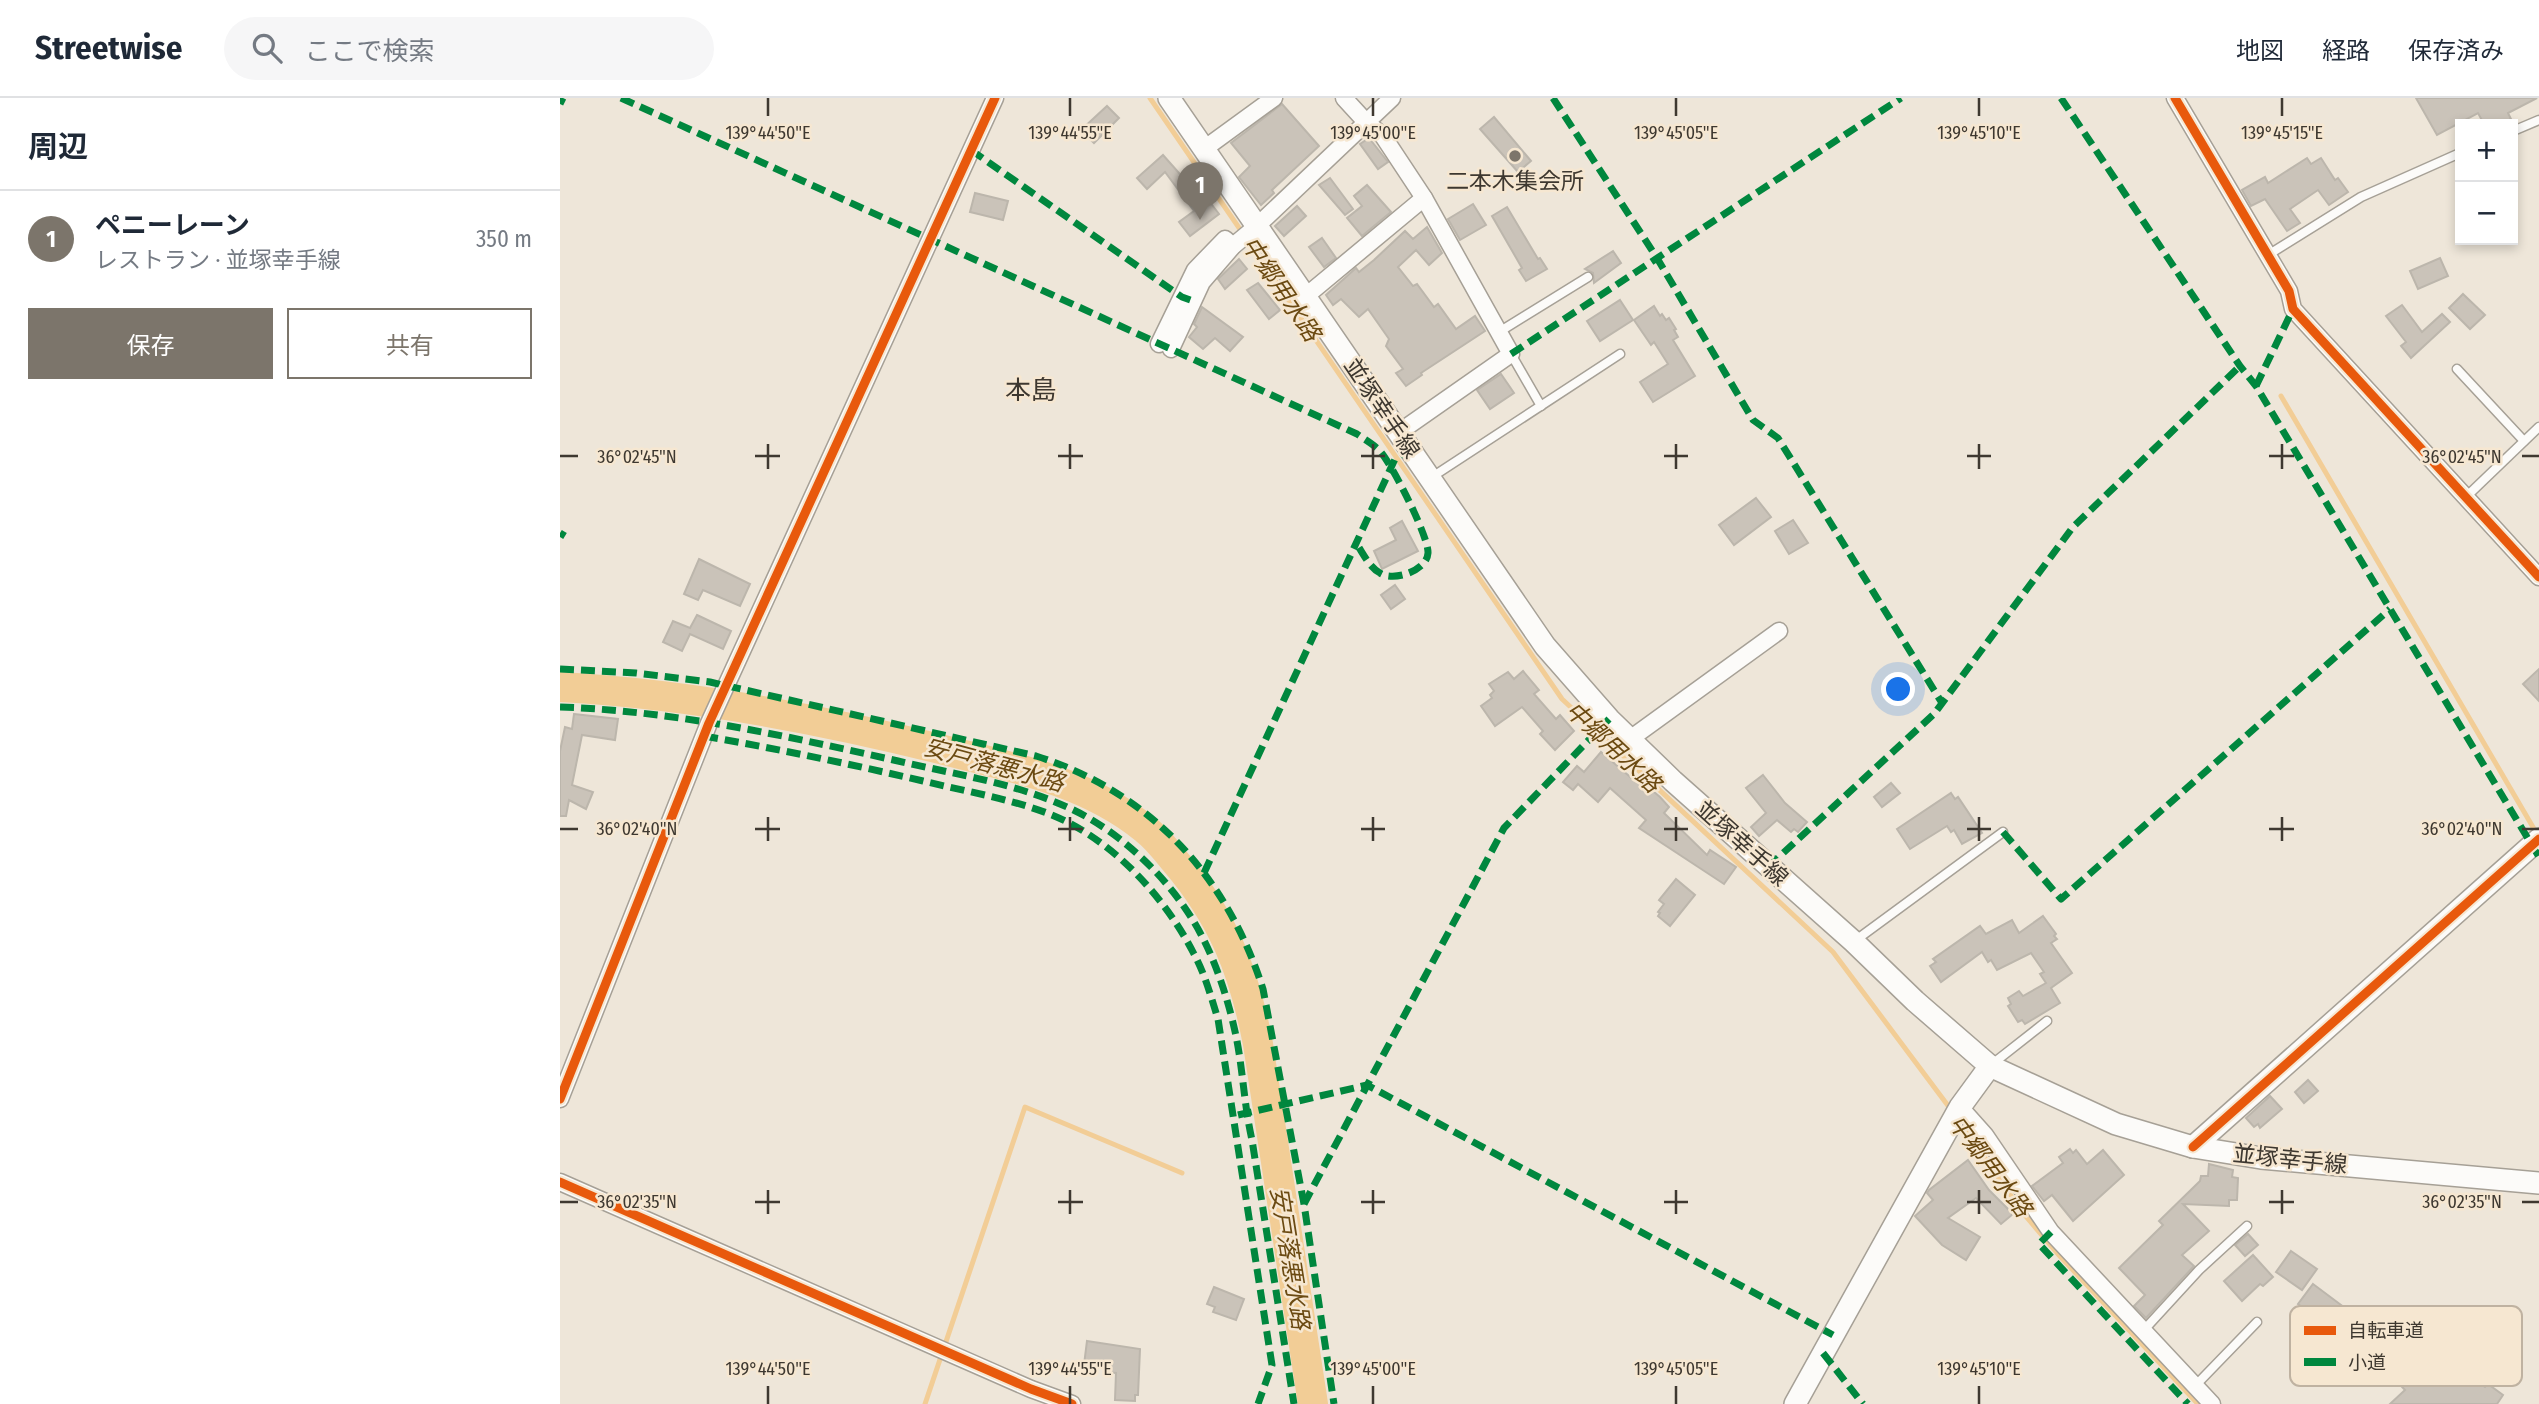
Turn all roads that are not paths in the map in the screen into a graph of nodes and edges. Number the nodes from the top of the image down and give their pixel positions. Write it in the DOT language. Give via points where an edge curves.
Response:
graph roads {
  1 [pos="995,98"];
  2 [pos="1169,98"];
  3 [pos="1274,98"];
  4 [pos="1344,98"];
  5 [pos="1392,98"];
  6 [pos="2175,98"];
  7 [pos="2539,120"];
  8 [pos="1366,122"];
  9 [pos="2518,129"];
  10 [pos="1204,149"];
  11 [pos="2455,155"];
  12 [pos="1424,198"];
  13 [pos="1257,226"];
  14 [pos="2268,255"];
  15 [pos="1588,277"];
  16 [pos="1306,296"];
  17 [pos="1499,332"];
  18 [pos="1166,347"];
  19 [pos="1511,354"];
  20 [pos="1620,354"];
  21 [pos="2457,369"];
  22 [pos="1541,406"];
  23 [pos="2539,427"];
  24 [pos="1398,433"];
  25 [pos="2524,441"];
  26 [pos="1429,480"];
  27 [pos="2467,496"];
  28 [pos="2539,577"];
  29 [pos="1779,631"];
  30 [pos="1630,739"];
  31 [pos="2003,832"];
  32 [pos="2536,841"];
  33 [pos="1854,942"];
  34 [pos="2047,1021"];
  35 [pos="1990,1066"];
  36 [pos="560,1099"];
  37 [pos="1960,1108"];
  38 [pos="2193,1147"];
  39 [pos="560,1182"];
  40 [pos="2539,1184"];
  41 [pos="2246,1226"];
  42 [pos="2257,1322"];
  43 [pos="2143,1331"];
  44 [pos="2195,1386"];
  45 [pos="1072,1404"];
  46 [pos="1795,1404"];
  47 [pos="2212,1404"];
  1 -- 36 [label="street" via="709,723"];
  2 -- 10 [label="main road, 並塚幸手線"];
  3 -- 10 [label="street"];
  4 -- 8 [label="street"];
  5 -- 8 [label="street"];
  6 -- 14 [label="street"];
  7 -- 9 [label="lane"];
  8 -- 12 [label="street" via="1383,136"];
  8 -- 13 [label="street"];
  10 -- 13 [label="main road, 並塚幸手線"];
  11 -- 14 [label="lane" via="2361,197"];
  12 -- 16 [label="street"];
  12 -- 17 [label="street"];
  13 -- 16 [label="main road, 並塚幸手線"];
  13 -- 18 [label="street" via="1202,282"];
  14 -- 27 [label="street" via="2289,290 2293,309"];
  15 -- 17 [label="lane"];
  16 -- 24 [label="main road, 並塚幸手線"];
  17 -- 19 [label="street"];
  19 -- 22 [label="lane"];
  19 -- 24 [label="street"];
  20 -- 22 [label="lane"];
  21 -- 25 [label="lane"];
  22 -- 26 [label="lane"];
  23 -- 25 [label="lane"];
  24 -- 26 [label="main road, 並塚幸手線"];
  25 -- 27 [label="lane"];
  26 -- 30 [label="main road, 並塚幸手線" via="1545,646"];
  27 -- 28 [label="street"];
  29 -- 30 [label="street"];
  30 -- 33 [label="main road, 並塚幸手線"];
  31 -- 33 [label="lane"];
  32 -- 38 [label="main road"];
  33 -- 35 [label="main road, 並塚幸手線"];
  34 -- 35 [label="lane"];
  35 -- 37 [label="main road"];
  35 -- 38 [label="main road, 並塚幸手線" via="2116,1124"];
  37 -- 43 [label="street" via="1985,1135 2051,1232"];
  37 -- 46 [label="main road"];
  38 -- 40 [label="main road, 並塚幸手線" via="2261,1158"];
  39 -- 45 [label="street"];
  41 -- 43 [label="lane"];
  42 -- 44 [label="lane"];
  43 -- 44 [label="street"];
  44 -- 47 [label="street"];
}
